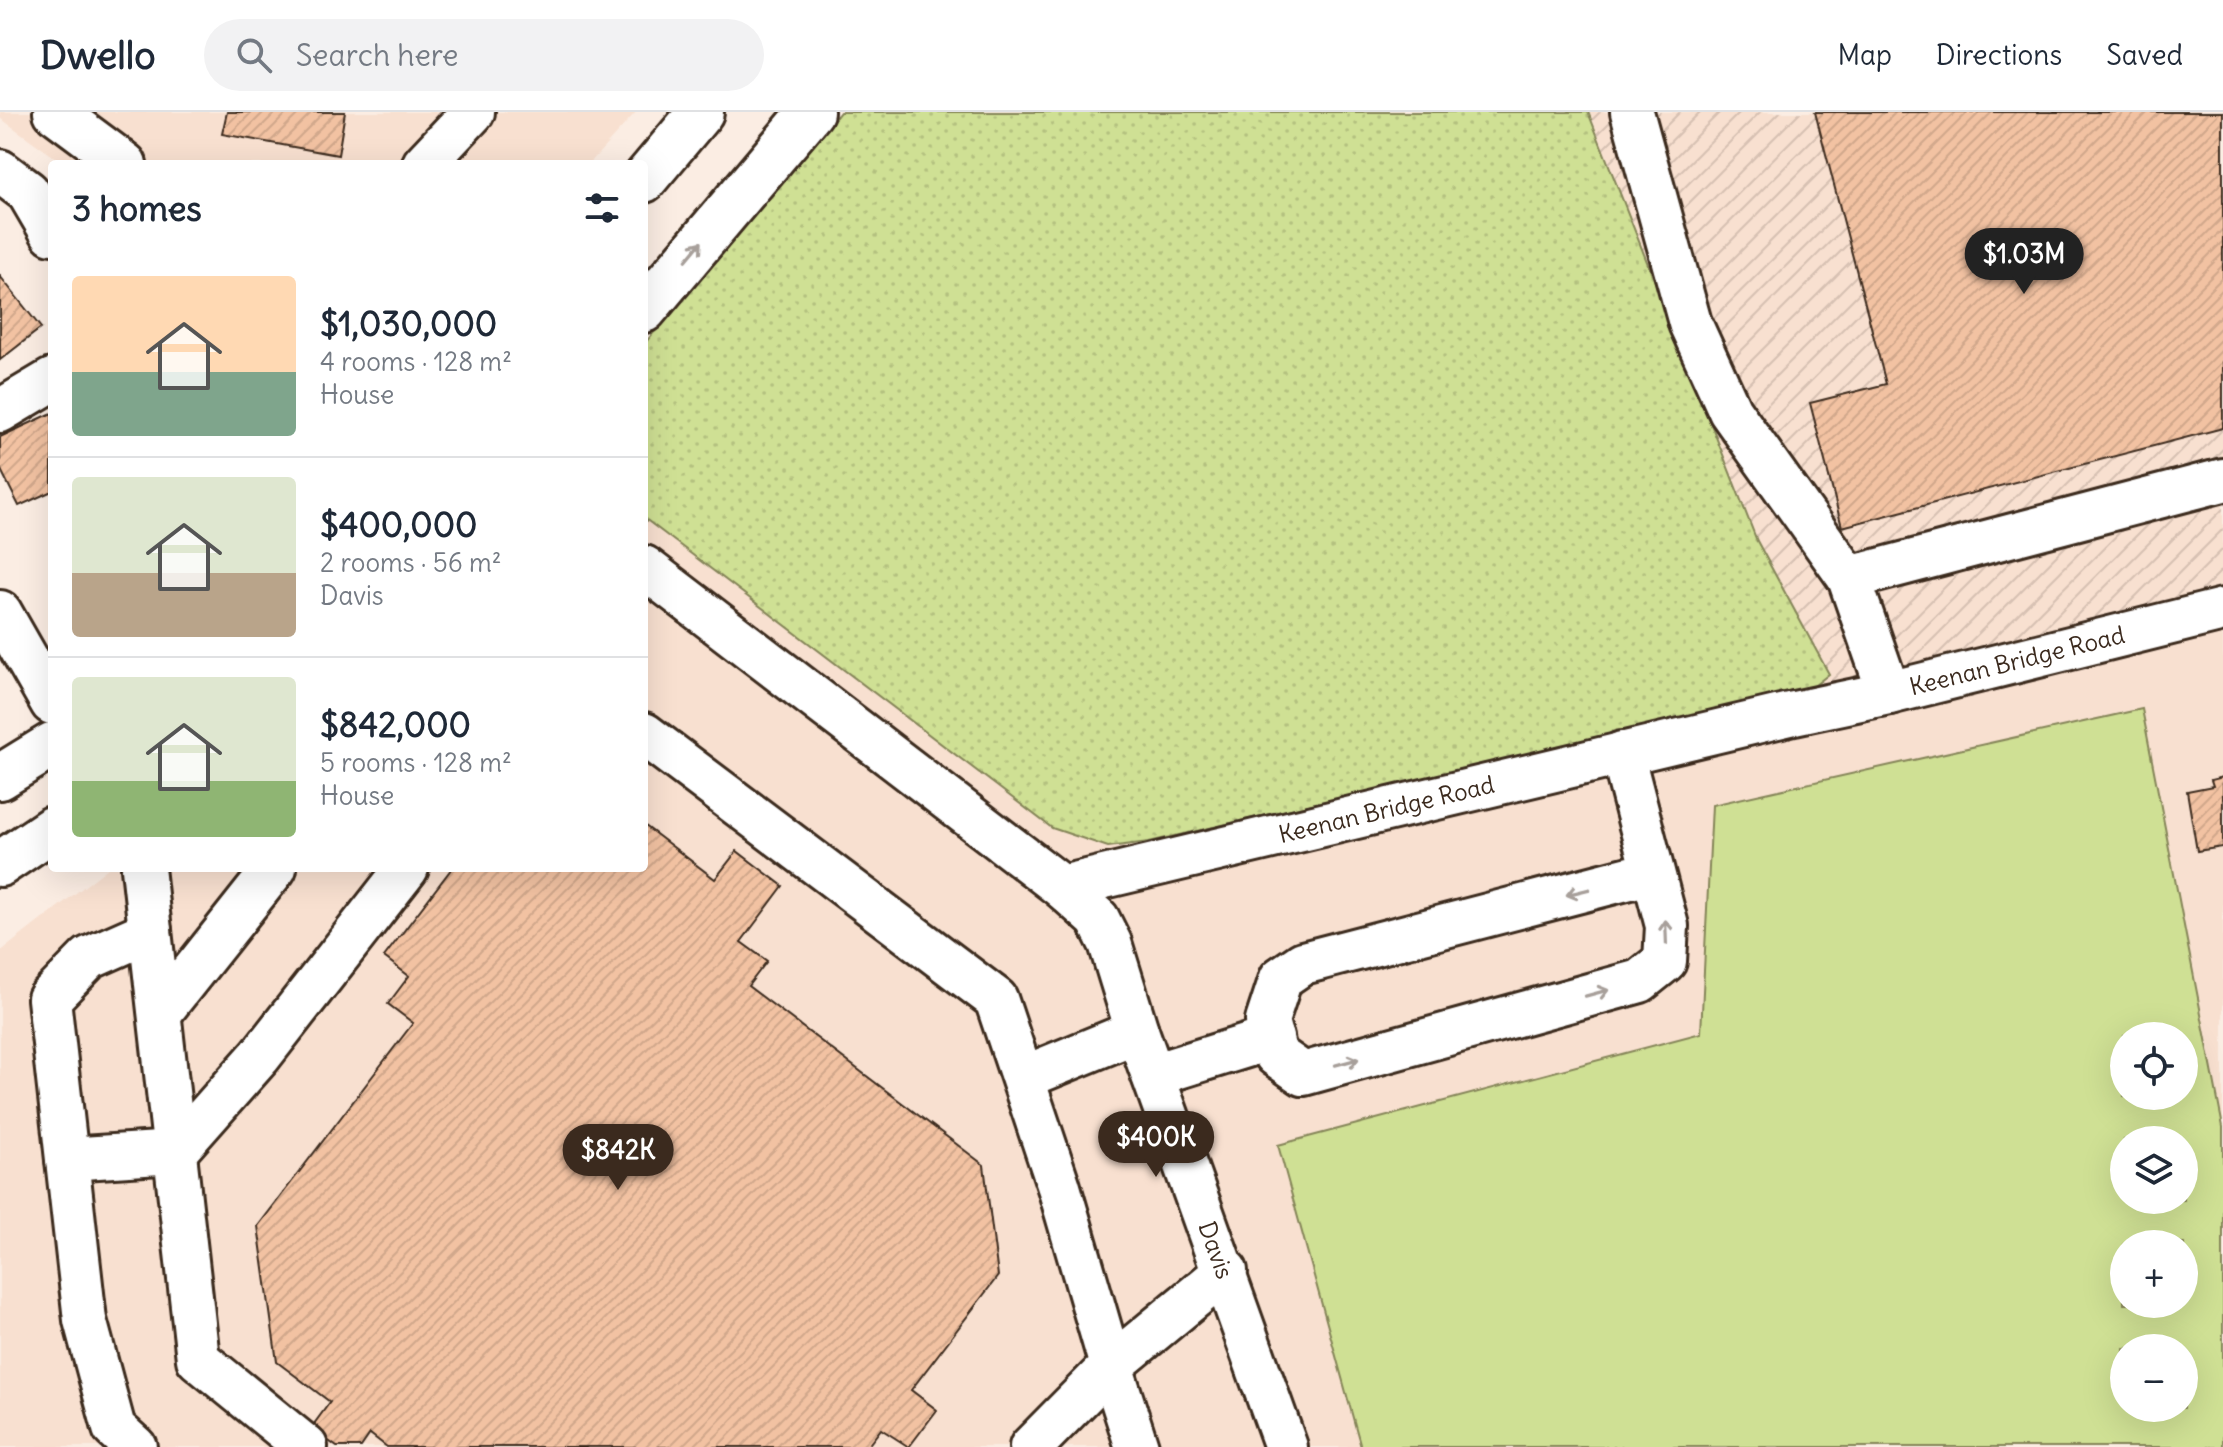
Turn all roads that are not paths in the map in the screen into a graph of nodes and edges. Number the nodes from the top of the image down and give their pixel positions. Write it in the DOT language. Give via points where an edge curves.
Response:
graph roads {
  1 [pos="55,112"];
  2 [pos="473,112"];
  3 [pos="701,112"];
  4 [pos="811,112"];
  5 [pos="1632,112"];
  6 [pos="120,160"];
  7 [pos="428,160"];
  8 [pos="0,171"];
  9 [pos="648,175"];
  10 [pos="48,226"];
  11 [pos="648,305"];
  12 [pos="48,382"];
  13 [pos="0,411"];
  14 [pos="2223,480"];
  15 [pos="648,570"];
  16 [pos="1849,578"];
  17 [pos="2223,610"];
  18 [pos="0,612"];
  19 [pos="1889,693"];
  20 [pos="48,696"];
  21 [pos="648,737"];
  22 [pos="48,747"];
  23 [pos="1622,753"];
  24 [pos="0,777"];
  25 [pos="48,832"];
  26 [pos="0,864"];
  27 [pos="143,872"];
  28 [pos="272,872"];
  29 [pos="404,872"];
  30 [pos="1653,872"];
  31 [pos="1062,887"];
  32 [pos="150,931"];
  33 [pos="160,1013"];
  34 [pos="1137,1031"];
  35 [pos="1272,1038"];
  36 [pos="1153,1075"];
  37 [pos="1025,1077"];
  38 [pos="175,1152"];
  39 [pos="67,1159"];
  40 [pos="1226,1271"];
  41 [pos="1111,1366"];
  42 [pos="135,1447"];
  43 [pos="306,1447"];
  44 [pos="1031,1447"];
  45 [pos="1137,1447"];
  46 [pos="1286,1447"];
  1 -- 6 [label="street"];
  2 -- 7 [label="street"];
  3 -- 9 [label="main road"];
  11 -- 4 [label="main road, one-way"];
  5 -- 16 [label="street" via="1690,323 1730,411"];
  8 -- 10 [label="street" via="28,192"];
  12 -- 13 [label="street"];
  14 -- 16 [label="street"];
  15 -- 31 [label="street"];
  16 -- 19 [label="street"];
  17 -- 19 [label="street, Keenan Bridge Road"];
  18 -- 20 [label="street"];
  19 -- 23 [label="street, Keenan Bridge Road"];
  21 -- 37 [label="street" via="996,999"];
  22 -- 24 [label="main road"];
  23 -- 30 [label="street"];
  23 -- 31 [label="street, Keenan Bridge Road"];
  25 -- 26 [label="main road"];
  27 -- 32 [label="street"];
  28 -- 33 [label="street"];
  29 -- 38 [label="street" via="260,1056"];
  30 -- 35 [label="street, one-way" via="1303,963 1281,978 1267,1021"];
  35 -- 30 [label="street, one-way" via="1276,1055 1303,1074 1640,981 1665,961 1667,926"];
  31 -- 34 [label="street, Davis" via="1098,919"];
  32 -- 33 [label="street"];
  32 -- 39 [label="street" via="89,958 49,999"];
  33 -- 38 [label="street"];
  34 -- 36 [label="street, Davis"];
  34 -- 37 [label="street"];
  35 -- 36 [label="street"];
  36 -- 40 [label="street, Davis"];
  37 -- 41 [label="street"];
  38 -- 39 [label="street"];
  38 -- 43 [label="street" via="198,1359"];
  39 -- 42 [label="street" via="85,1320 114,1428"];
  40 -- 41 [label="street"];
  40 -- 46 [label="street, Davis"];
  41 -- 44 [label="street"];
  41 -- 45 [label="street"];
}
